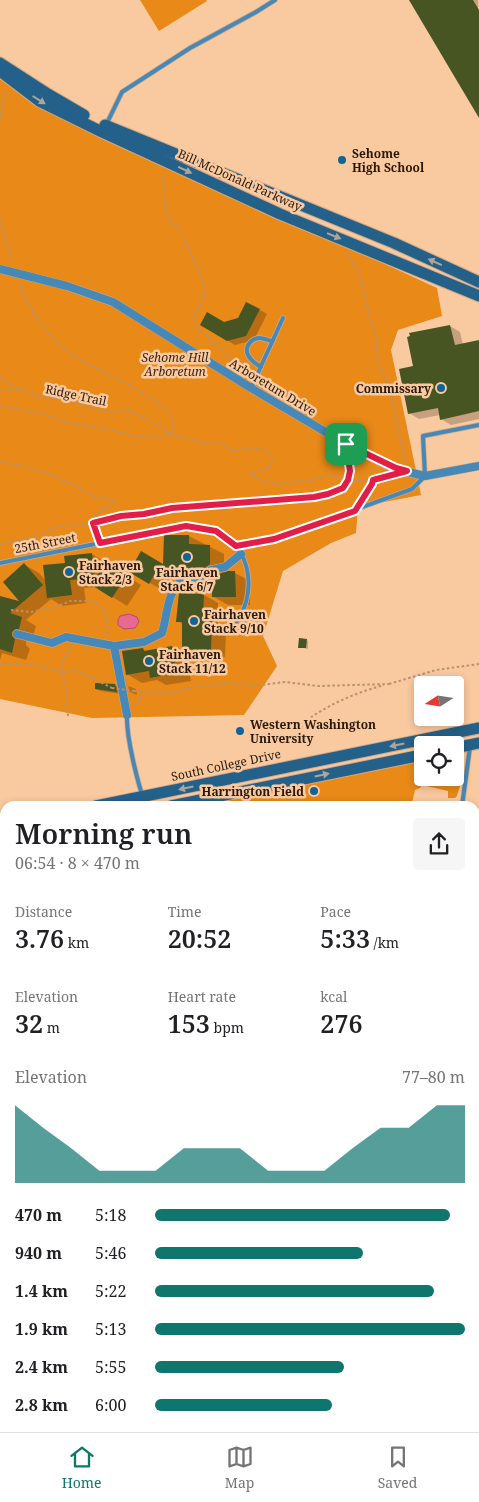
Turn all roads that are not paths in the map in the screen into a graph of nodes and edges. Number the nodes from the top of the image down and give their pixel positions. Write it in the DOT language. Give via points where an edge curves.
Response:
graph roads {
  1 [pos="275,0"];
  2 [pos="0,63"];
  3 [pos="0,71"];
  4 [pos="104,129"];
  5 [pos="0,269"];
  6 [pos="479,282"];
  7 [pos="479,296"];
  8 [pos="283,318"];
  9 [pos="272,342"];
  10 [pos="261,367"];
  11 [pos="251,388"];
  12 [pos="479,425"];
  13 [pos="479,466"];
  14 [pos="425,476"];
  15 [pos="236,546"];
  16 [pos="241,554"];
  17 [pos="0,563"];
  18 [pos="224,633"];
  19 [pos="17,634"];
  20 [pos="114,646"];
  21 [pos="127,715"];
  22 [pos="479,728"];
  23 [pos="475,744"];
  24 [pos="414,757"];
  25 [pos="144,801"];
  26 [pos="196,801"];
  27 [pos="463,801"];
  1 -- 4 [label="lane" via="190,48 122,92"];
  2 -- 4 [label="main road, Bill McDonald Parkway"];
  3 -- 4 [label="main road, Bill McDonald Parkway, one-way" via="39,101"];
  6 -- 4 [label="main road, Bill McDonald Parkway, one-way" via="394,243"];
  4 -- 7 [label="main road, Bill McDonald Parkway, one-way" via="280,214"];
  5 -- 11 [label="street, Arboretum Drive" via="113,302"];
  8 -- 9 [label="lane"];
  9 -- 10 [label="lane"];
  9 -- 10 [label="lane" via="260,338 248,345 249,357"];
  10 -- 11 [label="lane"];
  11 -- 14 [label="street, Arboretum Drive" via="346,444 396,468"];
  12 -- 14 [label="lane" via="422,436"];
  13 -- 14 [label="street"];
  14 -- 15 [label="lane" via="412,489 355,511 274,539"];
  15 -- 16 [label="lane, 25th Street"];
  15 -- 17 [label="lane, 25th Street" via="216,531 186,526"];
  16 -- 18 [label="lane, 25th Street" via="247,564 249,591 240,618"];
  16 -- 20 [label="street" via="225,567 211,570 211,578 185,577 175,586 168,601 168,615 162,633 144,642"];
  19 -- 20 [label="street" via="52,643 66,637"];
  20 -- 21 [label="street"];
  21 -- 25 [label="lane" via="126,726"];
  22 -- 25 [label="main road, South College Drive, one-way"];
  23 -- 27 [label="lane"];
  26 -- 24 [label="main road, one-way"];
}
